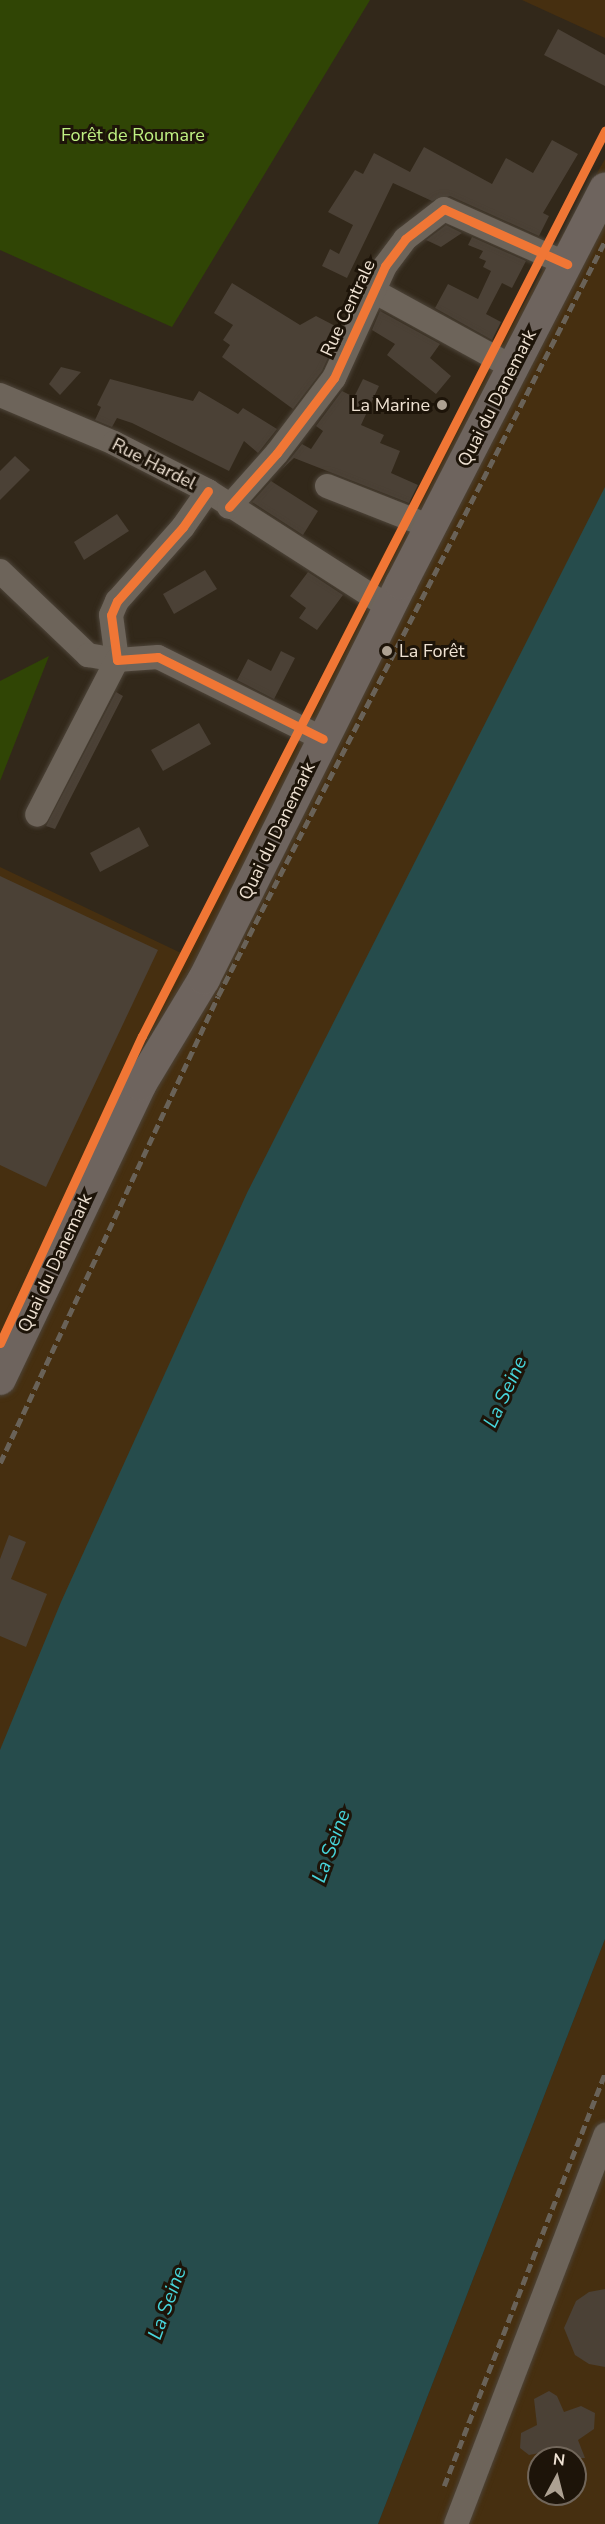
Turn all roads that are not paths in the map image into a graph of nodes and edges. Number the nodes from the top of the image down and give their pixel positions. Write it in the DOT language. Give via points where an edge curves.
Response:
graph roads {
  1 [pos="605,188"];
  2 [pos="567,264"];
  3 [pos="372,291"];
  4 [pos="512,367"];
  5 [pos="0,396"];
  6 [pos="327,486"];
  7 [pos="208,491"];
  8 [pos="229,507"];
  9 [pos="431,527"];
  10 [pos="0,571"];
  11 [pos="390,608"];
  12 [pos="117,660"];
  13 [pos="323,739"];
  14 [pos="37,815"];
  15 [pos="0,1379"];
  16 [pos="605,2134"];
  17 [pos="456,2524"];
  1 -- 2 [label="main road, Quai du Danemark"];
  2 -- 3 [label="street, Rue Centrale" via="444,209 405,239"];
  2 -- 4 [label="main road, Quai du Danemark"];
  3 -- 4 [label="street"];
  3 -- 8 [label="street, Rue Centrale" via="334,378 277,453"];
  4 -- 9 [label="main road, Quai du Danemark"];
  5 -- 7 [label="street, Rue Hardel" via="114,443"];
  6 -- 9 [label="street"];
  7 -- 8 [label="street, Rue Hardel"];
  7 -- 12 [label="street" via="183,527 117,601 111,615"];
  8 -- 11 [label="street, Rue Hardel"];
  9 -- 11 [label="main road, Quai du Danemark"];
  10 -- 12 [label="street" via="88,655"];
  11 -- 13 [label="main road, Quai du Danemark"];
  12 -- 13 [label="street" via="158,657"];
  12 -- 14 [label="street"];
  13 -- 15 [label="main road, Quai du Danemark" via="204,980 140,1085"];
  16 -- 17 [label="street"];
}
